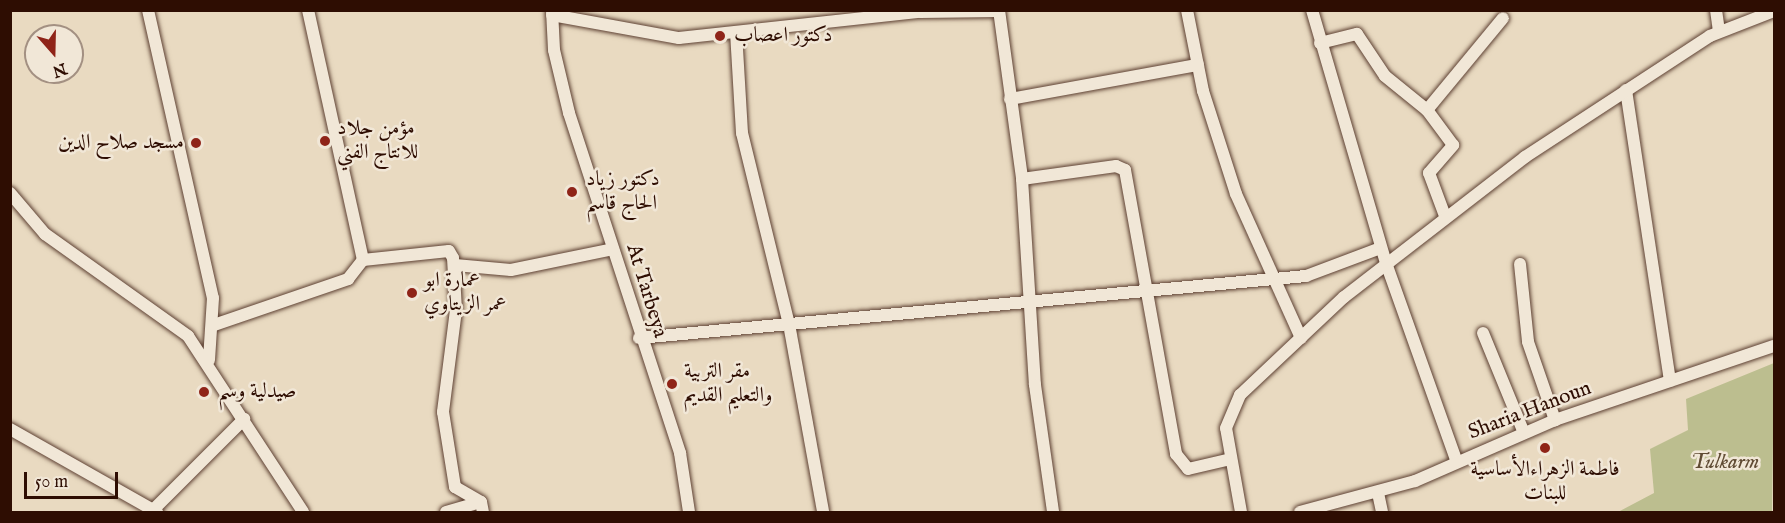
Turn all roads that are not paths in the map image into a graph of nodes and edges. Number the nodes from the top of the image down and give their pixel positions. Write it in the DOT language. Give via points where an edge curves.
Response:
graph roads {
  1 [pos="148,10"];
  2 [pos="308,10"];
  3 [pos="1187,10"];
  4 [pos="1312,10"];
  5 [pos="1716,10"];
  6 [pos="999,11"];
  7 [pos="1774,11"];
  8 [pos="552,13"];
  9 [pos="1503,18"];
  10 [pos="1719,31"];
  11 [pos="736,32"];
  12 [pos="1320,43"];
  13 [pos="1198,65"];
  14 [pos="1626,90"];
  15 [pos="1010,99"];
  16 [pos="1427,110"];
  17 [pos="1022,179"];
  18 [pos="10,193"];
  19 [pos="1445,216"];
  20 [pos="1381,248"];
  21 [pos="614,249"];
  22 [pos="363,260"];
  23 [pos="1386,263"];
  24 [pos="1520,264"];
  25 [pos="455,265"];
  26 [pos="1274,279"];
  27 [pos="1144,291"];
  28 [pos="1031,301"];
  29 [pos="789,324"];
  30 [pos="214,325"];
  31 [pos="1483,333"];
  32 [pos="639,338"];
  33 [pos="1301,338"];
  34 [pos="1774,346"];
  35 [pos="210,360"];
  36 [pos="1670,381"];
  37 [pos="244,419"];
  38 [pos="1555,420"];
  39 [pos="10,429"];
  40 [pos="1524,433"];
  41 [pos="1231,459"];
  42 [pos="1456,462"];
  43 [pos="1378,493"];
  44 [pos="482,508"];
  45 [pos="154,512"];
  46 [pos="303,513"];
  47 [pos="446,513"];
  48 [pos="689,513"];
  49 [pos="823,513"];
  50 [pos="1053,513"];
  51 [pos="1240,513"];
  52 [pos="1300,513"];
  53 [pos="1382,513"];
  1 -- 30 [label="street" via="213,298"];
  2 -- 22 [label="street"];
  3 -- 13 [label="street"];
  4 -- 12 [label="street"];
  5 -- 10 [label="street"];
  6 -- 11 [label="street" via="920,12"];
  6 -- 15 [label="street"];
  7 -- 10 [label="street"];
  8 -- 11 [label="street" via="662,37"];
  8 -- 21 [label="street, At Tarbeya" via="569,113"];
  9 -- 16 [label="street"];
  10 -- 14 [label="street"];
  11 -- 29 [label="street" via="742,133"];
  12 -- 16 [label="street" via="1357,34 1385,76"];
  12 -- 20 [label="street"];
  13 -- 15 [label="street"];
  13 -- 26 [label="street" via="1236,194"];
  14 -- 19 [label="street"];
  14 -- 36 [label="street"];
  15 -- 17 [label="street"];
  16 -- 19 [label="street" via="1453,145 1429,173"];
  17 -- 27 [label="street" via="1123,166"];
  17 -- 28 [label="street"];
  18 -- 35 [label="street" via="45,234 135,293"];
  19 -- 23 [label="street"];
  20 -- 23 [label="street"];
  20 -- 26 [label="street" via="1315,274"];
  21 -- 25 [label="street" via="511,270"];
  21 -- 32 [label="street, At Tarbeya"];
  22 -- 25 [label="street" via="448,251"];
  22 -- 30 [label="street" via="348,279"];
  23 -- 33 [label="street"];
  23 -- 42 [label="street"];
  24 -- 38 [label="street" via="1528,342"];
  25 -- 44 [label="street" via="456,310 443,412 455,487"];
  26 -- 27 [label="street"];
  26 -- 33 [label="street"];
  27 -- 28 [label="street"];
  27 -- 41 [label="street" via="1180,463 1192,469"];
  28 -- 29 [label="street"];
  28 -- 50 [label="street" via="1035,385"];
  29 -- 32 [label="street"];
  29 -- 49 [label="street"];
  30 -- 35 [label="street"];
  31 -- 40 [label="street"];
  32 -- 48 [label="street, At Tarbeya" via="680,453"];
  33 -- 41 [label="street" via="1233,403 1226,428"];
  34 -- 36 [label="street, Sharia Hanoun"];
  35 -- 37 [label="street"];
  36 -- 38 [label="street, Sharia Hanoun"];
  37 -- 45 [label="street"];
  37 -- 46 [label="street"];
  38 -- 40 [label="street, Sharia Hanoun"];
  39 -- 45 [label="street"];
  40 -- 42 [label="street, Sharia Hanoun"];
  41 -- 51 [label="street"];
  42 -- 43 [label="street, Sharia Hanoun"];
  43 -- 52 [label="street, Sharia Hanoun"];
  43 -- 53 [label="street"];
  44 -- 47 [label="street"];
}
